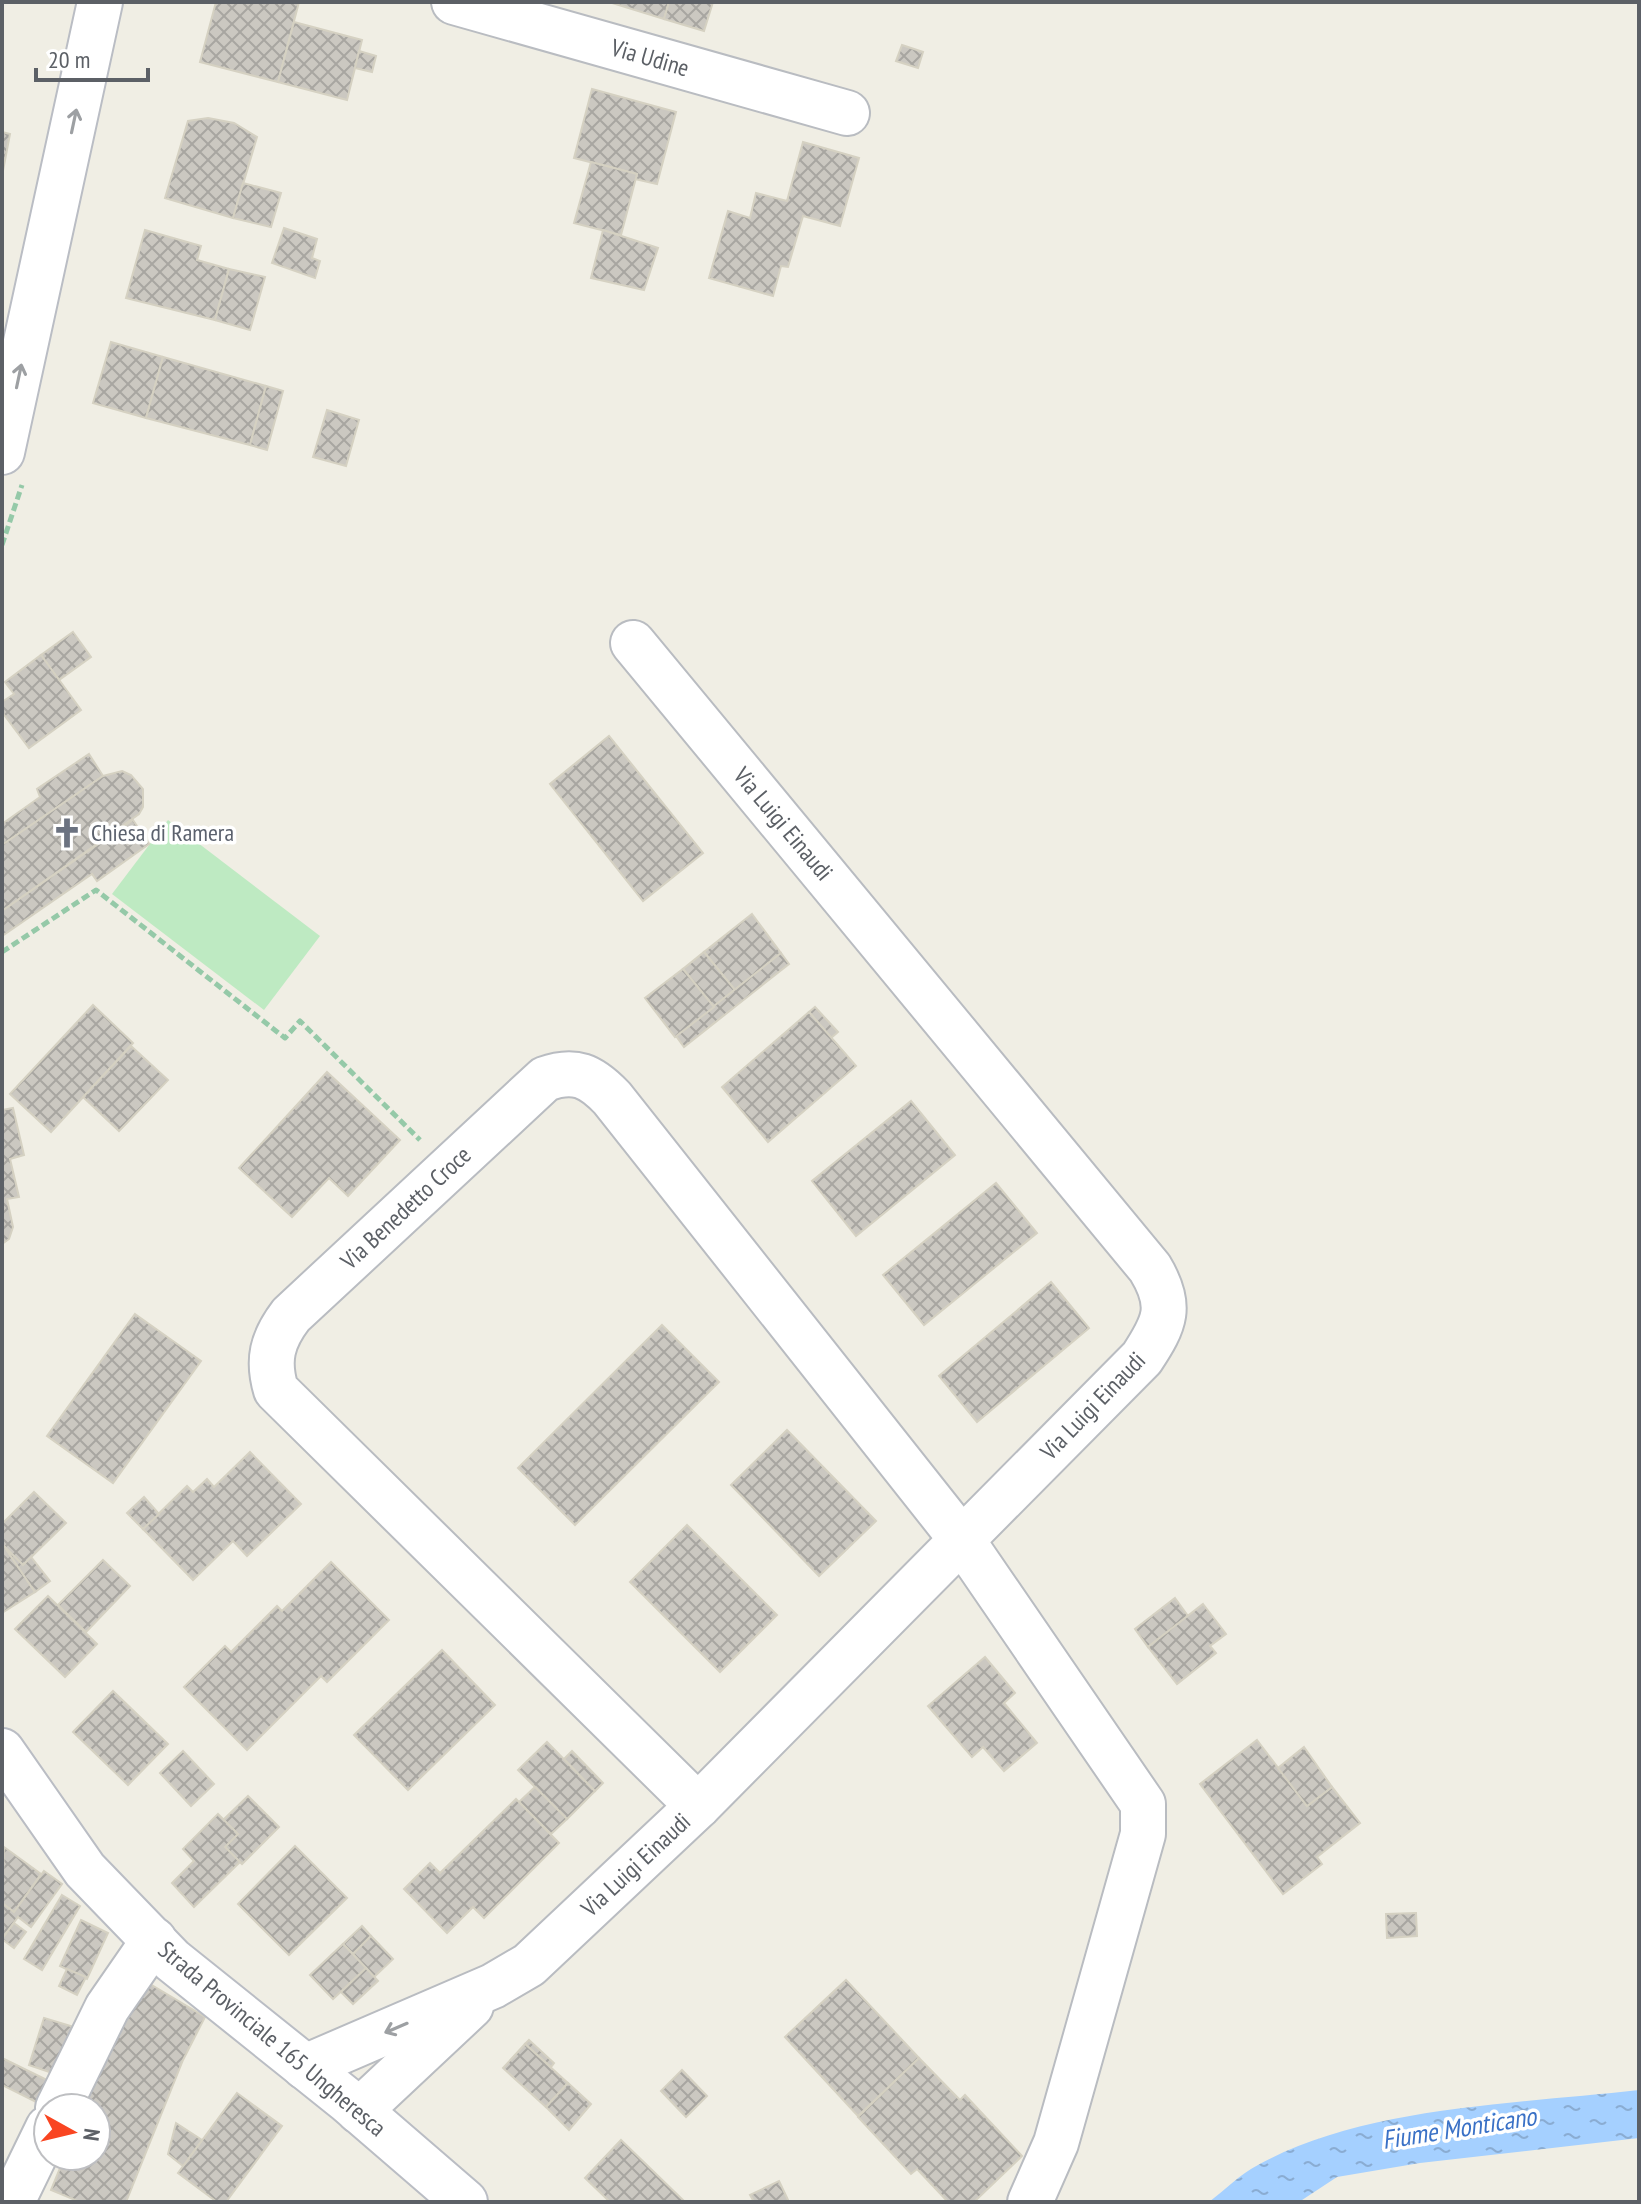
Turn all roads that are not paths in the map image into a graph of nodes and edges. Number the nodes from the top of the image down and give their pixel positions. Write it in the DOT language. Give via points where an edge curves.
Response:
graph roads {
  1 [pos="100,2"];
  2 [pos="454,2"];
  3 [pos="847,113"];
  4 [pos="2,452"];
  5 [pos="633,643"];
  6 [pos="962,1540"];
  7 [pos="2,1751"];
  8 [pos="698,1806"];
  9 [pos="154,1940"];
  10 [pos="493,1986"];
  11 [pos="305,2067"];
  12 [pos="66,2092"];
  13 [pos="359,2111"];
  14 [pos="32,2161"];
  15 [pos="12,2202"];
  16 [pos="465,2202"];
  17 [pos="1030,2202"];
  4 -- 1 [label="street, one-way"];
  2 -- 3 [label="street, Via Udine"];
  5 -- 6 [label="street, Via Luigi Einaudi" via="1150,1268 1162,1289 1160,1331 1142,1358"];
  6 -- 8 [label="street, Via Luigi Einaudi"];
  6 -- 8 [label="street, Via Benedetto Croce" via="594,1080 564,1072 545,1079 291,1315 277,1333 271,1353 276,1390"];
  6 -- 17 [label="street, Via Benedetto Croce" via="1143,1804 1143,1834 1056,2143"];
  7 -- 9 [label="street, Strada Provinciale 165 Ungheresca" via="85,1870"];
  8 -- 10 [label="street, Via Luigi Einaudi" via="529,1965"];
  9 -- 11 [label="street, Strada Provinciale 165 Ungheresca"];
  9 -- 12 [label="street" via="107,2008"];
  10 -- 11 [label="street, Via Luigi Einaudi, one-way"];
  10 -- 13 [label="street, Via Luigi Einaudi"];
  11 -- 13 [label="street, Strada Provinciale 165 Ungheresca"];
  13 -- 16 [label="street, Strada Provinciale 165 Ungheresca"];
  14 -- 15 [label="street"];
}
